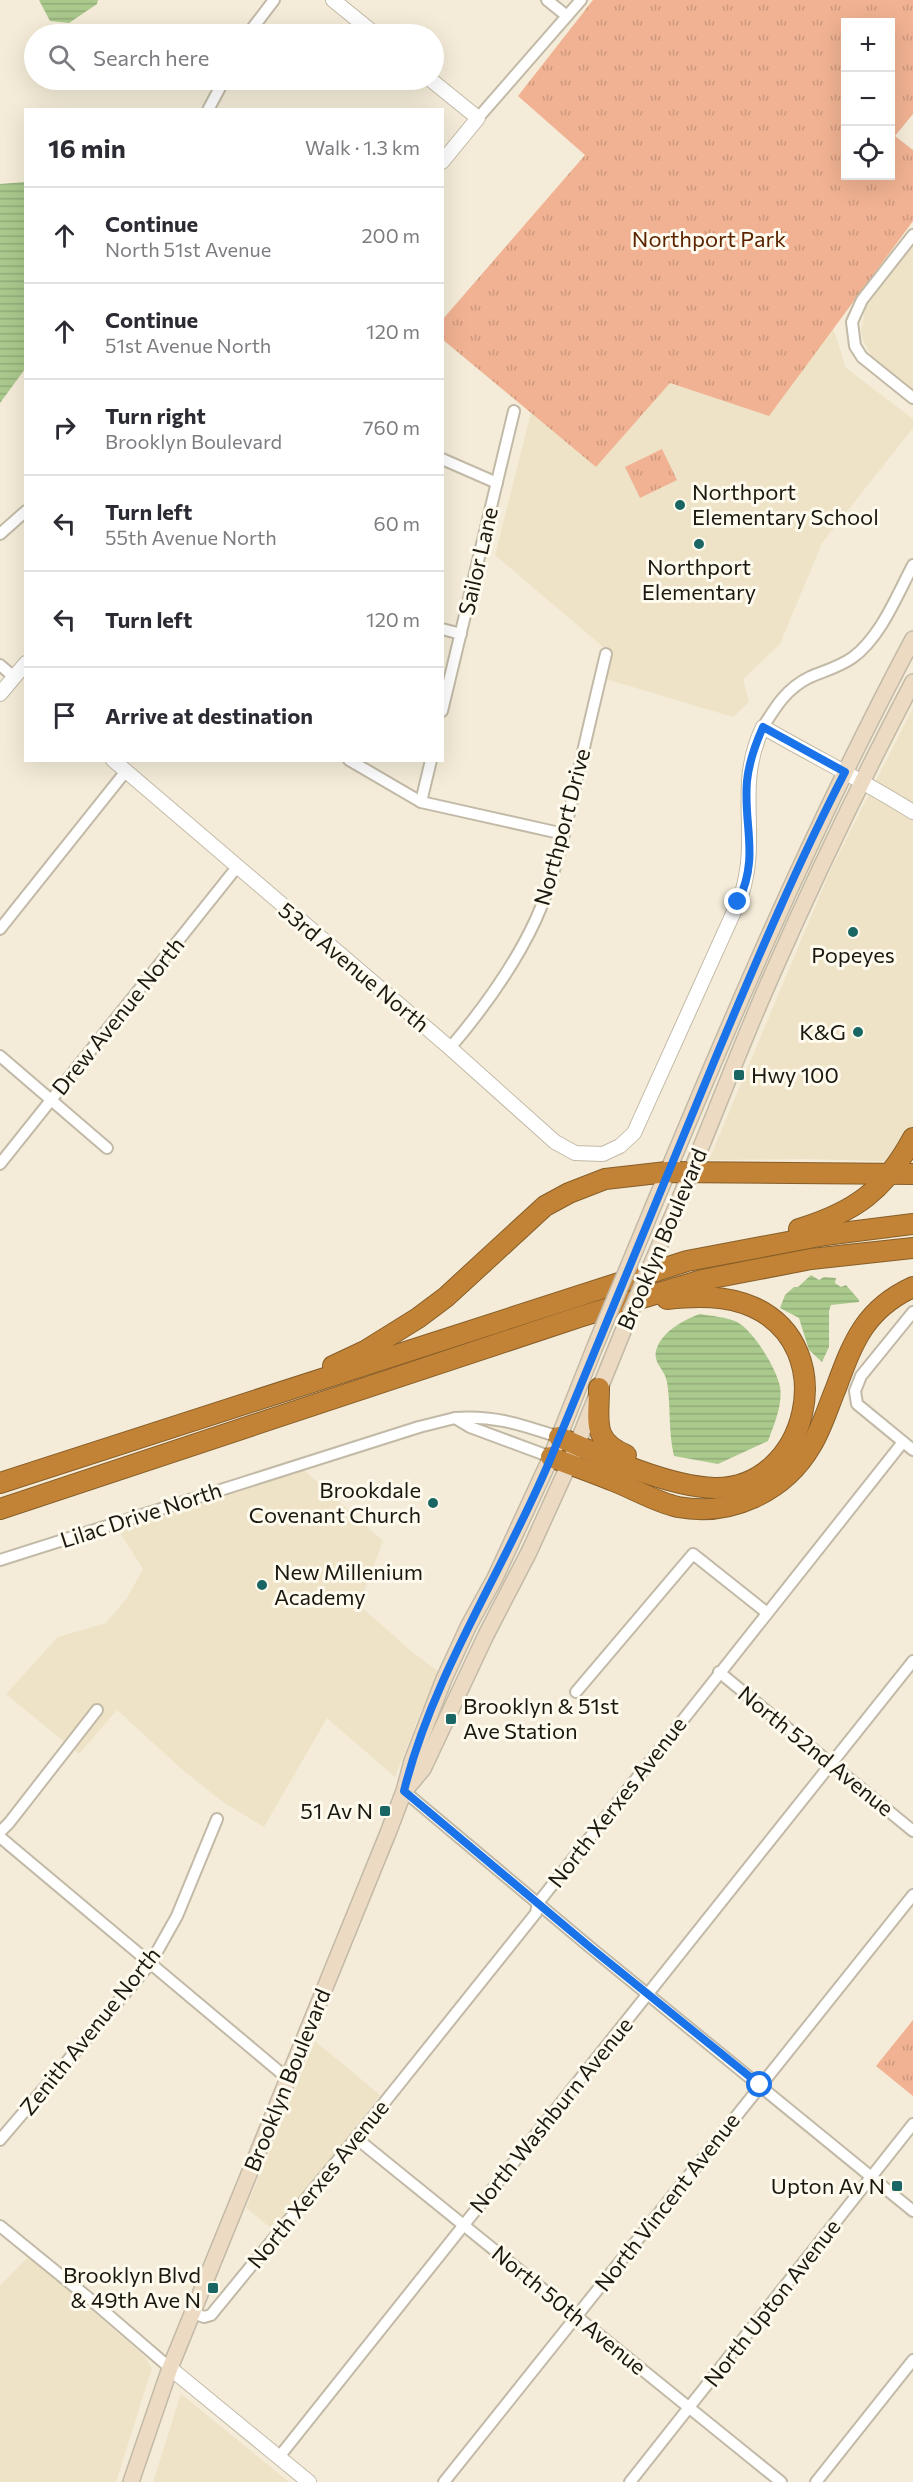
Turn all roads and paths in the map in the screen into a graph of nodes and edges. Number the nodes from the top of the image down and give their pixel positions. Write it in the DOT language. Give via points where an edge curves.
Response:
graph roads {
  1 [pos="274,0"];
  2 [pos="333,0"];
  3 [pos="547,0"];
  4 [pos="581,0"];
  5 [pos="567,16"];
  6 [pos="256,24"];
  7 [pos="363,24"];
  8 [pos="219,90"];
  9 [pos="443,90"];
  10 [pos="209,108"];
  11 [pos="478,118"];
  12 [pos="444,160"];
  13 [pos="913,235"];
  14 [pos="913,399"];
  15 [pos="514,411"];
  16 [pos="444,460"];
  17 [pos="497,483"];
  18 [pos="24,513"];
  19 [pos="0,534"];
  20 [pos="913,565"];
  21 [pos="444,630"];
  22 [pos="461,634"];
  23 [pos="913,639"];
  24 [pos="606,654"];
  25 [pos="0,665"];
  26 [pos="24,665"];
  27 [pos="14,677"];
  28 [pos="913,682"];
  29 [pos="24,684"];
  30 [pos="0,694"];
  31 [pos="444,703"];
  32 [pos="763,727"];
  33 [pos="115,762"];
  34 [pos="352,762"];
  35 [pos="431,762"];
  36 [pos="126,771"];
  37 [pos="845,772"];
  38 [pos="862,781"];
  39 [pos="421,802"];
  40 [pos="913,812"];
  41 [pos="564,834"];
  42 [pos="237,867"];
  43 [pos="0,929"];
  44 [pos="450,1048"];
  45 [pos="0,1056"];
  46 [pos="51,1100"];
  47 [pos="913,1138"];
  48 [pos="107,1148"];
  49 [pos="0,1164"];
  50 [pos="667,1172"];
  51 [pos="692,1172"];
  52 [pos="891,1173"];
  53 [pos="913,1174"];
  54 [pos="913,1224"];
  55 [pos="913,1248"];
  56 [pos="687,1261"];
  57 [pos="913,1287"];
  58 [pos="913,1312"];
  59 [pos="579,1317"];
  60 [pos="599,1388"];
  61 [pos="254,1401"];
  62 [pos="455,1418"];
  63 [pos="568,1441"];
  64 [pos="903,1442"];
  65 [pos="913,1450"];
  66 [pos="560,1461"];
  67 [pos="0,1483"];
  68 [pos="697,1486"];
  69 [pos="0,1509"];
  70 [pos="0,1560"];
  71 [pos="766,1612"];
  72 [pos="913,1661"];
  73 [pos="719,1672"];
  74 [pos="576,1692"];
  75 [pos="97,1710"];
  76 [pos="831,1764"];
  77 [pos="404,1791"];
  78 [pos="217,1819"];
  79 [pos="913,1831"];
  80 [pos="0,1832"];
  81 [pos="0,1837"];
  82 [pos="913,1895"];
  83 [pos="538,1903"];
  84 [pos="150,1964"];
  85 [pos="648,1994"];
  86 [pos="287,2078"];
  87 [pos="760,2085"];
  88 [pos="913,2124"];
  89 [pos="356,2138"];
  90 [pos="0,2140"];
  91 [pos="872,2176"];
  92 [pos="913,2211"];
  93 [pos="464,2224"];
  94 [pos="0,2226"];
  95 [pos="193,2313"];
  96 [pos="578,2316"];
  97 [pos="913,2360"];
  98 [pos="170,2368"];
  99 [pos="689,2408"];
  100 [pos="279,2457"];
  101 [pos="131,2482"];
  102 [pos="309,2482"];
  103 [pos="444,2482"];
  104 [pos="630,2482"];
  105 [pos="781,2482"];
  106 [pos="816,2482"];
  1 -- 6 [label="street"];
  2 -- 7 [label="street"];
  3 -- 5 [label="street"];
  4 -- 5 [label="street"];
  5 -- 11 [label="street"];
  8 -- 10 [label="street"];
  9 -- 11 [label="street"];
  11 -- 12 [label="street"];
  13 -- 14 [label="street" via="862,300 852,322 855,346 862,357"];
  15 -- 17 [label="street, Sailor Lane"];
  16 -- 17 [label="street"];
  17 -- 22 [label="street, Sailor Lane"];
  18 -- 19 [label="street"];
  20 -- 32 [label="street" via="882,622 854,657 789,690"];
  21 -- 22 [label="street"];
  22 -- 31 [label="street, Sailor Lane"];
  23 -- 37 [label="main road, Brooklyn Boulevard"];
  24 -- 41 [label="street, Northport Drive"];
  25 -- 27 [label="street"];
  26 -- 27 [label="street"];
  27 -- 29 [label="street"];
  27 -- 30 [label="street"];
  28 -- 38 [label="main road, Brooklyn Boulevard"];
  32 -- 37 [label="street"];
  32 -- 44 [label="street, 53rd Avenue North" via="754,746 747,783 747,878 634,1133 603,1154 575,1154 555,1142"];
  33 -- 36 [label="street, 53rd Avenue North"];
  34 -- 39 [label="street"];
  35 -- 39 [label="street"];
  36 -- 42 [label="street, 53rd Avenue North"];
  36 -- 43 [label="street"];
  37 -- 38 [label="street"];
  37 -- 50 [label="main road, Brooklyn Boulevard" via="758,958"];
  38 -- 40 [label="street"];
  38 -- 51 [label="main road, Brooklyn Boulevard" via="770,978"];
  39 -- 41 [label="street"];
  41 -- 44 [label="street, Northport Drive" via="536,918 516,958 493,995"];
  42 -- 44 [label="street, 53rd Avenue North"];
  42 -- 46 [label="street, Drew Avenue North"];
  45 -- 46 [label="street"];
  46 -- 48 [label="street"];
  46 -- 49 [label="street, Drew Avenue North"];
  47 -- 52 [label="highway"];
  50 -- 51 [label="highway"];
  50 -- 61 [label="highway" via="605,1179 556,1199 418,1318 365,1351"];
  50 -- 63 [label="main road, Brooklyn Boulevard, bridge" via="594,1349"];
  51 -- 52 [label="highway"];
  51 -- 60 [label="main road, Brooklyn Boulevard, bridge"];
  52 -- 53 [label="highway"];
  52 -- 56 [label="highway" via="871,1196 828,1220"];
  54 -- 56 [label="highway" via="825,1234"];
  55 -- 59 [label="highway" via="811,1259 731,1274"];
  56 -- 61 [label="highway"];
  57 -- 66 [label="highway" via="893,1297 867,1320 853,1344 811,1446 780,1482 758,1496 725,1507 677,1506"];
  58 -- 64 [label="street" via="861,1377 855,1391 857,1404"];
  59 -- 68 [label="highway" via="665,1299 712,1297 752,1306 789,1337 800,1358 806,1385 802,1417 793,1438 780,1457 751,1480 728,1487"];
  59 -- 69 [label="highway"];
  60 -- 63 [label="main road, Brooklyn Boulevard"];
  60 -- 68 [label="highway" via="599,1425 606,1444"];
  61 -- 67 [label="highway"];
  62 -- 63 [label="street, Lilac Drive North" via="511,1420"];
  62 -- 66 [label="street"];
  62 -- 70 [label="street, Lilac Drive North"];
  63 -- 66 [label="main road, Brooklyn Boulevard"];
  63 -- 68 [label="highway" via="654,1475"];
  64 -- 65 [label="street"];
  64 -- 71 [label="street, North Xerxes Avenue"];
  66 -- 77 [label="main road, Brooklyn Boulevard" via="469,1625 444,1679"];
  71 -- 73 [label="street, North Xerxes Avenue"];
  71 -- 74 [label="street" via="693,1554"];
  72 -- 76 [label="street, North Washburn Avenue"];
  73 -- 76 [label="street, North 52nd Avenue"];
  73 -- 83 [label="street, North Xerxes Avenue"];
  75 -- 80 [label="street"];
  76 -- 79 [label="street, North 52nd Avenue"];
  76 -- 85 [label="street, North Washburn Avenue"];
  77 -- 83 [label="street"];
  77 -- 86 [label="main road, Brooklyn Boulevard"];
  78 -- 84 [label="street, Zenith Avenue North" via="177,1916"];
  81 -- 84 [label="street"];
  82 -- 87 [label="street, North Vincent Avenue"];
  83 -- 85 [label="street"];
  83 -- 89 [label="street, North Xerxes Avenue" via="536,1913"];
  84 -- 86 [label="street"];
  84 -- 90 [label="street, Zenith Avenue North"];
  85 -- 87 [label="street"];
  85 -- 93 [label="street, North Washburn Avenue"];
  86 -- 95 [label="main road, Brooklyn Boulevard"];
  87 -- 91 [label="street"];
  87 -- 96 [label="street, North Vincent Avenue"];
  88 -- 91 [label="street, North Upton Avenue"];
  89 -- 93 [label="street, North 50th Avenue"];
  89 -- 95 [label="street, North Xerxes Avenue" via="211,2315 204,2318"];
  91 -- 92 [label="street"];
  91 -- 99 [label="street, North Upton Avenue"];
  93 -- 96 [label="street, North 50th Avenue"];
  93 -- 100 [label="street, North Washburn Avenue"];
  94 -- 98 [label="street"];
  95 -- 98 [label="main road, Brooklyn Boulevard"];
  96 -- 99 [label="street, North 50th Avenue"];
  96 -- 103 [label="street, North Vincent Avenue"];
  97 -- 106 [label="street"];
  98 -- 100 [label="street"];
  98 -- 101 [label="main road, Brooklyn Boulevard"];
  99 -- 104 [label="street, North Upton Avenue"];
  99 -- 105 [label="street, North 50th Avenue"];
  100 -- 102 [label="street"];
}
